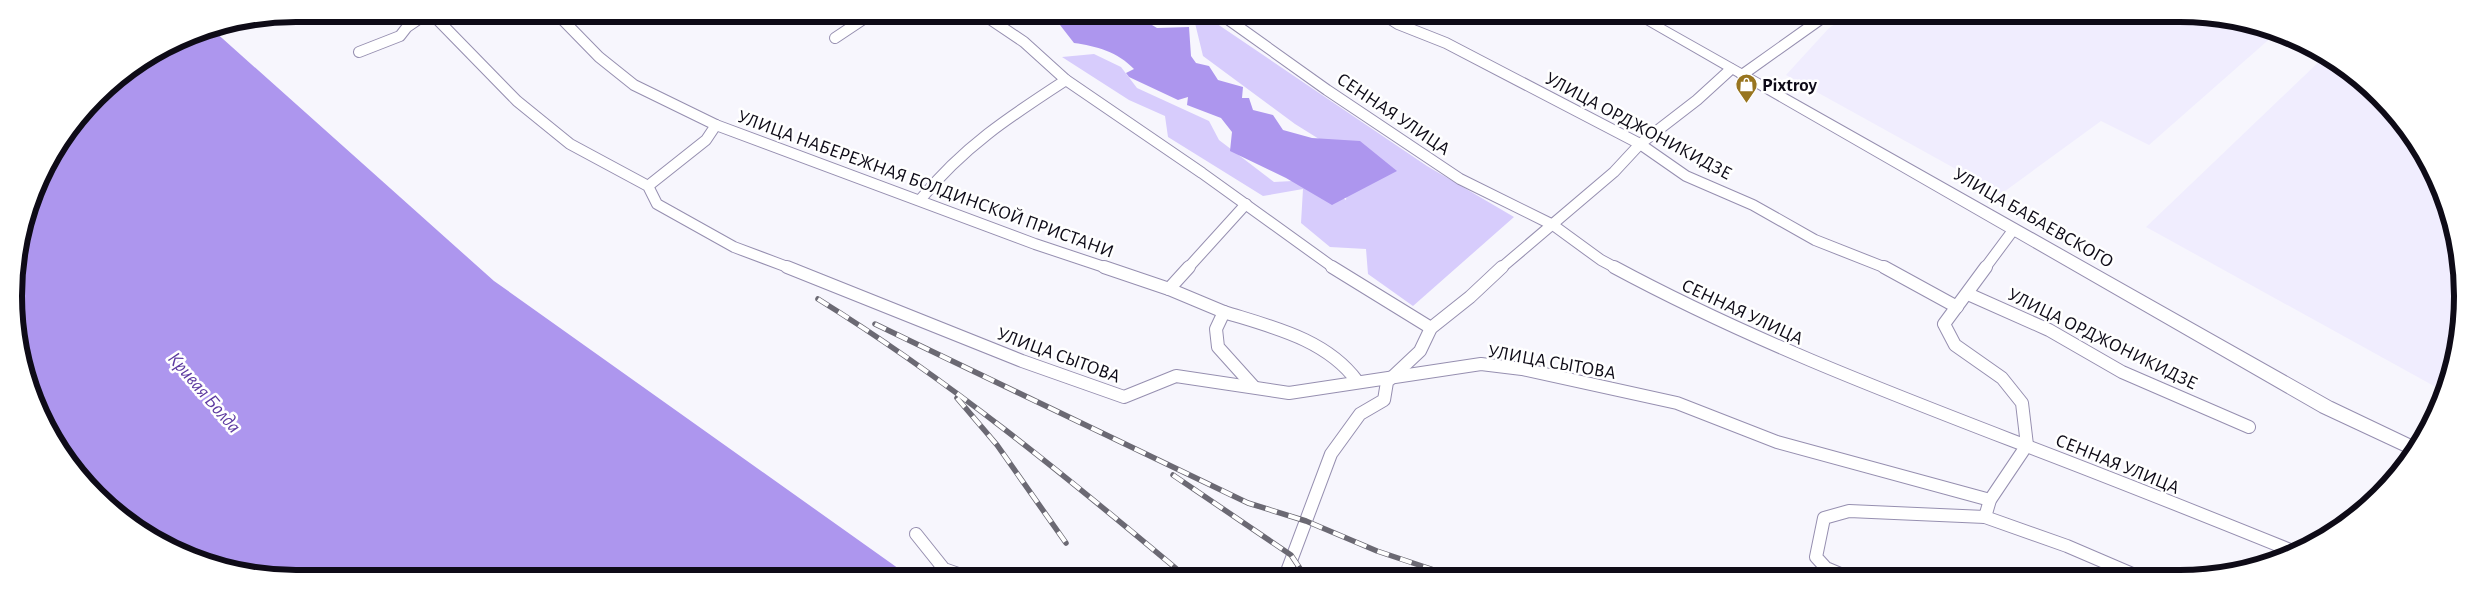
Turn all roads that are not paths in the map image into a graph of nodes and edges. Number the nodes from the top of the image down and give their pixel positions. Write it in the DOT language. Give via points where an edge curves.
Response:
graph roads {
  1 [pos="413,22"];
  2 [pos="440,22"];
  3 [pos="565,22"];
  4 [pos="859,22"];
  5 [pos="994,22"];
  6 [pos="1232,22"];
  7 [pos="1395,22"];
  8 [pos="1647,22"];
  9 [pos="1815,22"];
  10 [pos="835,38"];
  11 [pos="359,52"];
  12 [pos="1736,72"];
  13 [pos="1066,80"];
  14 [pos="716,125"];
  15 [pos="1640,144"];
  16 [pos="648,186"];
  17 [pos="920,200"];
  18 [pos="1246,204"];
  19 [pos="1553,225"];
  20 [pos="2014,229"];
  21 [pos="1168,289"];
  22 [pos="1968,294"];
  23 [pos="1957,307"];
  24 [pos="1224,312"];
  25 [pos="1430,328"];
  26 [pos="1391,376"];
  27 [pos="1357,381"];
  28 [pos="1254,387"];
  29 [pos="2249,426"];
  30 [pos="2027,445"];
  31 [pos="2409,447"];
  32 [pos="1990,500"];
  33 [pos="1985,517"];
  34 [pos="916,534"];
  35 [pos="2287,549"];
  36 [pos="947,570"];
  37 [pos="1287,570"];
  38 [pos="1831,570"];
  39 [pos="2123,570"];
  1 -- 11 [label="street" via="400,36"];
  2 -- 16 [label="street, УЛИЦА СЫТОВА" via="517,101 570,144"];
  3 -- 14 [label="street, УЛИЦА НАБЕРЕЖНАЯ БОЛДИНСКОЙ ПРИСТАНИ" via="599,57 634,85"];
  4 -- 10 [label="street"];
  5 -- 13 [label="street" via="1024,42"];
  6 -- 19 [label="street, СЕННАЯ УЛИЦА" via="1460,179"];
  7 -- 15 [label="street, УЛИЦА ОРДЖОНИКИДЗЕ" via="1446,43"];
  8 -- 12 [label="main road, УЛИЦА БАБАЕВСКОГО"];
  9 -- 12 [label="street"];
  12 -- 15 [label="street"];
  12 -- 20 [label="main road, УЛИЦА БАБАЕВСКОГО"];
  13 -- 17 [label="street" via="998,124 942,173"];
  13 -- 18 [label="street"];
  14 -- 16 [label="street" via="706,140"];
  14 -- 17 [label="street, УЛИЦА НАБЕРЕЖНАЯ БОЛДИНСКОЙ ПРИСТАНИ"];
  15 -- 19 [label="street" via="1614,172"];
  15 -- 23 [label="street, УЛИЦА ОРДЖОНИКИДЗЕ" via="1686,176 1753,205 1815,240 1882,266"];
  16 -- 28 [label="street, УЛИЦА СЫТОВА" via="657,204 734,247 1022,361 1124,397 1176,376"];
  17 -- 21 [label="street, УЛИЦА НАБЕРЕЖНАЯ БОЛДИНСКОЙ ПРИСТАНИ" via="1034,244"];
  18 -- 21 [label="street"];
  18 -- 25 [label="street" via="1321,260"];
  19 -- 25 [label="street"];
  19 -- 30 [label="street, СЕННАЯ УЛИЦА" via="1601,260 1677,301 1861,382"];
  20 -- 22 [label="street"];
  20 -- 31 [label="main road, УЛИЦА БАБАЕВСКОГО" via="2326,407"];
  21 -- 24 [label="street, УЛИЦА НАБЕРЕЖНАЯ БОЛДИНСКОЙ ПРИСТАНИ"];
  22 -- 23 [label="street"];
  22 -- 29 [label="street, УЛИЦА ОРДЖОНИКИДЗЕ" via="2049,330 2122,372"];
  23 -- 30 [label="street" via="1944,324 1955,345 2002,378 2022,403"];
  24 -- 27 [label="street, УЛИЦА НАБЕРЕЖНАЯ БОЛДИНСКОЙ ПРИСТАНИ" via="1312,342 1352,371"];
  24 -- 28 [label="street" via="1216,329 1218,347"];
  25 -- 26 [label="street" via="1420,351"];
  26 -- 27 [label="street, УЛИЦА СЫТОВА"];
  26 -- 32 [label="street, УЛИЦА СЫТОВА" via="1481,364 1522,369 1677,403 1777,442"];
  26 -- 37 [label="street" via="1384,400 1360,414 1331,454"];
  27 -- 28 [label="street, УЛИЦА СЫТОВА" via="1289,393"];
  30 -- 32 [label="street"];
  30 -- 35 [label="street, СЕННАЯ УЛИЦА"];
  32 -- 33 [label="street"];
  33 -- 38 [label="street" via="1849,511 1824,518 1816,557"];
  33 -- 39 [label="street"];
  34 -- 36 [label="street"];
}
